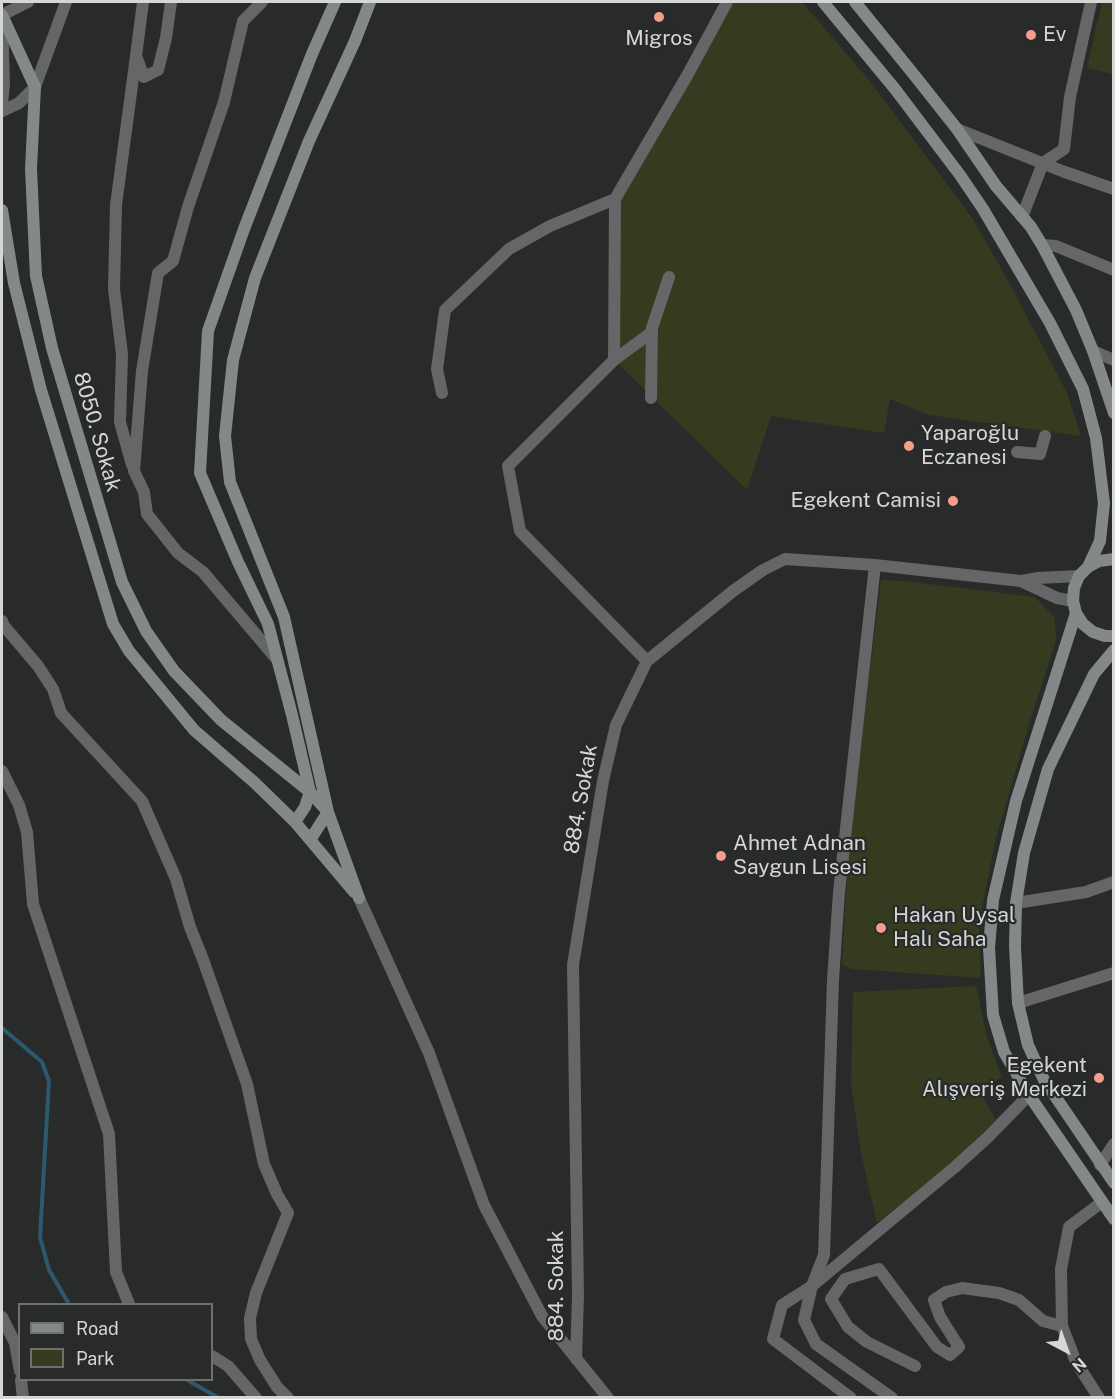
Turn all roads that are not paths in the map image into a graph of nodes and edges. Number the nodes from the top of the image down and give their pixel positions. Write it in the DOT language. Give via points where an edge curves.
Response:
graph roads {
  1 [pos="28,2"];
  2 [pos="66,2"];
  3 [pos="143,2"];
  4 [pos="171,2"];
  5 [pos="263,2"];
  6 [pos="335,2"];
  7 [pos="370,2"];
  8 [pos="727,2"];
  9 [pos="823,2"];
  10 [pos="855,2"];
  11 [pos="1091,2"];
  12 [pos="2,16"];
  13 [pos="136,56"];
  14 [pos="35,87"];
  15 [pos="2,104"];
  16 [pos="2,111"];
  17 [pos="957,129"];
  18 [pos="1043,163"];
  19 [pos="1113,189"];
  20 [pos="615,199"];
  21 [pos="2,210"];
  22 [pos="1022,217"];
  23 [pos="1042,245"];
  24 [pos="1113,270"];
  25 [pos="669,277"];
  26 [pos="651,332"];
  27 [pos="1093,351"];
  28 [pos="614,360"];
  29 [pos="1113,360"];
  30 [pos="442,393"];
  31 [pos="651,398"];
  32 [pos="1113,413"];
  33 [pos="1045,436"];
  34 [pos="1017,452"];
  35 [pos="134,471"];
  36 [pos="1113,559"];
  37 [pos="875,565"];
  38 [pos="1084,572"];
  39 [pos="1021,581"];
  40 [pos="1075,607"];
  41 [pos="2,621"];
  42 [pos="1113,636"];
  43 [pos="1113,650"];
  44 [pos="275,657"];
  45 [pos="647,661"];
  46 [pos="2,771"];
  47 [pos="310,792"];
  48 [pos="328,812"];
  49 [pos="295,822"];
  50 [pos="310,840"];
  51 [pos="1113,882"];
  52 [pos="359,898"];
  53 [pos="993,900"];
  54 [pos="1016,903"];
  55 [pos="1113,973"];
  56 [pos="1018,1003"];
  57 [pos="1029,1095"];
  58 [pos="1113,1144"];
  59 [pos="1100,1165"];
  60 [pos="1113,1184"];
  61 [pos="1102,1202"];
  62 [pos="1113,1219"];
  63 [pos="812,1286"];
  64 [pos="128,1303"];
  65 [pos="2,1317"];
  66 [pos="1062,1326"];
  67 [pos="213,1357"];
  68 [pos="576,1359"];
  69 [pos="18,1360"];
  70 [pos="915,1366"];
  71 [pos="21,1381"];
  72 [pos="848,1397"];
  73 [pos="24,1398"];
  74 [pos="256,1398"];
  75 [pos="288,1398"];
  76 [pos="608,1398"];
  77 [pos="892,1398"];
  78 [pos="1098,1398"];
  1 -- 12 [label="street"];
  2 -- 14 [label="street"];
  3 -- 13 [label="street"];
  4 -- 13 [label="street" via="158,70 144,77"];
  5 -- 35 [label="street" via="243,21 224,102 173,261 158,273 142,371"];
  6 -- 44 [label="street" via="265,174 208,331 200,473 268,624"];
  7 -- 48 [label="street" via="255,278 233,360 225,436 230,482 284,617"];
  8 -- 20 [label="street"];
  9 -- 38 [label="street" via="895,88 983,209 1050,323 1083,389 1096,438 1104,503 1100,541"];
  10 -- 17 [label="street"];
  11 -- 18 [label="street" via="1070,97 1064,148"];
  12 -- 14 [label="street, 8050. Sokak"];
  12 -- 15 [label="street"];
  13 -- 35 [label="street" via="116,205 114,289 122,354 120,422"];
  14 -- 16 [label="street" via="19,103"];
  14 -- 47 [label="street, 8050. Sokak" via="31,169 36,276 52,348 123,582 146,631 174,671 221,720"];
  17 -- 18 [label="street"];
  17 -- 22 [label="street"];
  18 -- 19 [label="street"];
  18 -- 22 [label="street"];
  20 -- 28 [label="street"];
  20 -- 30 [label="street" via="550,226 509,249 445,310 437,369"];
  21 -- 49 [label="street, 8050. Sokak" via="14,283 41,390 113,624 129,651 194,730"];
  22 -- 23 [label="street"];
  23 -- 24 [label="street" via="1056,246"];
  23 -- 27 [label="street"];
  25 -- 26 [label="street"];
  26 -- 28 [label="street"];
  26 -- 31 [label="street"];
  27 -- 29 [label="street"];
  27 -- 32 [label="street"];
  28 -- 45 [label="street" via="508,466 520,531"];
  33 -- 34 [label="street" via="1040,454"];
  35 -- 44 [label="street" via="144,492 147,514 178,553 203,572"];
  36 -- 38 [label="street" via="1099,561"];
  37 -- 39 [label="street, 884. Sokak"];
  37 -- 45 [label="street, 884. Sokak" via="785,559 733,591"];
  37 -- 63 [label="street" via="839,892 824,1255"];
  38 -- 39 [label="street, 884. Sokak"];
  38 -- 40 [label="street" via="1074,588"];
  39 -- 40 [label="street, 884. Sokak"];
  40 -- 42 [label="street" via="1083,624 1093,632"];
  40 -- 53 [label="street" via="1016,801"];
  41 -- 75 [label="street" via="53,688 60,713 142,801 176,879 247,1084 264,1164 288,1213 250,1318 250,1339 277,1387"];
  43 -- 54 [label="street" via="1094,674 1048,769 1024,853"];
  44 -- 47 [label="street"];
  45 -- 68 [label="street, 884. Sokak" via="615,725 573,965"];
  46 -- 64 [label="street" via="27,832 33,904 109,1134 116,1272"];
  47 -- 48 [label="street, 8050. Sokak"];
  47 -- 49 [label="street" via="306,807"];
  48 -- 50 [label="street"];
  48 -- 52 [label="street"];
  49 -- 50 [label="street, 8050. Sokak"];
  50 -- 52 [label="street, 8050. Sokak"];
  51 -- 54 [label="street" via="1086,891"];
  52 -- 68 [label="street" via="429,1053 484,1205 542,1316"];
  53 -- 54 [label="street"];
  53 -- 57 [label="street" via="989,948 993,1015 1004,1052"];
  54 -- 56 [label="street"];
  55 -- 56 [label="street"];
  56 -- 59 [label="street" via="1028,1045 1044,1080"];
  57 -- 61 [label="street"];
  57 -- 63 [label="street" via="955,1167"];
  58 -- 59 [label="street"];
  59 -- 60 [label="street"];
  61 -- 62 [label="street"];
  61 -- 66 [label="street" via="1069,1227 1061,1269"];
  63 -- 72 [label="street" via="782,1305 774,1339"];
  63 -- 77 [label="street" via="804,1320 816,1344"];
  65 -- 69 [label="street" via="15,1343"];
  66 -- 70 [label="street" via="1043,1322 1019,1300 962,1288 934,1300 959,1347 950,1355 937,1347 879,1269 845,1279 831,1299 848,1327 867,1342"];
  66 -- 78 [label="street" via="1076,1362"];
  67 -- 74 [label="street" via="228,1366"];
  68 -- 76 [label="street"];
  71 -- 73 [label="street"];
}
